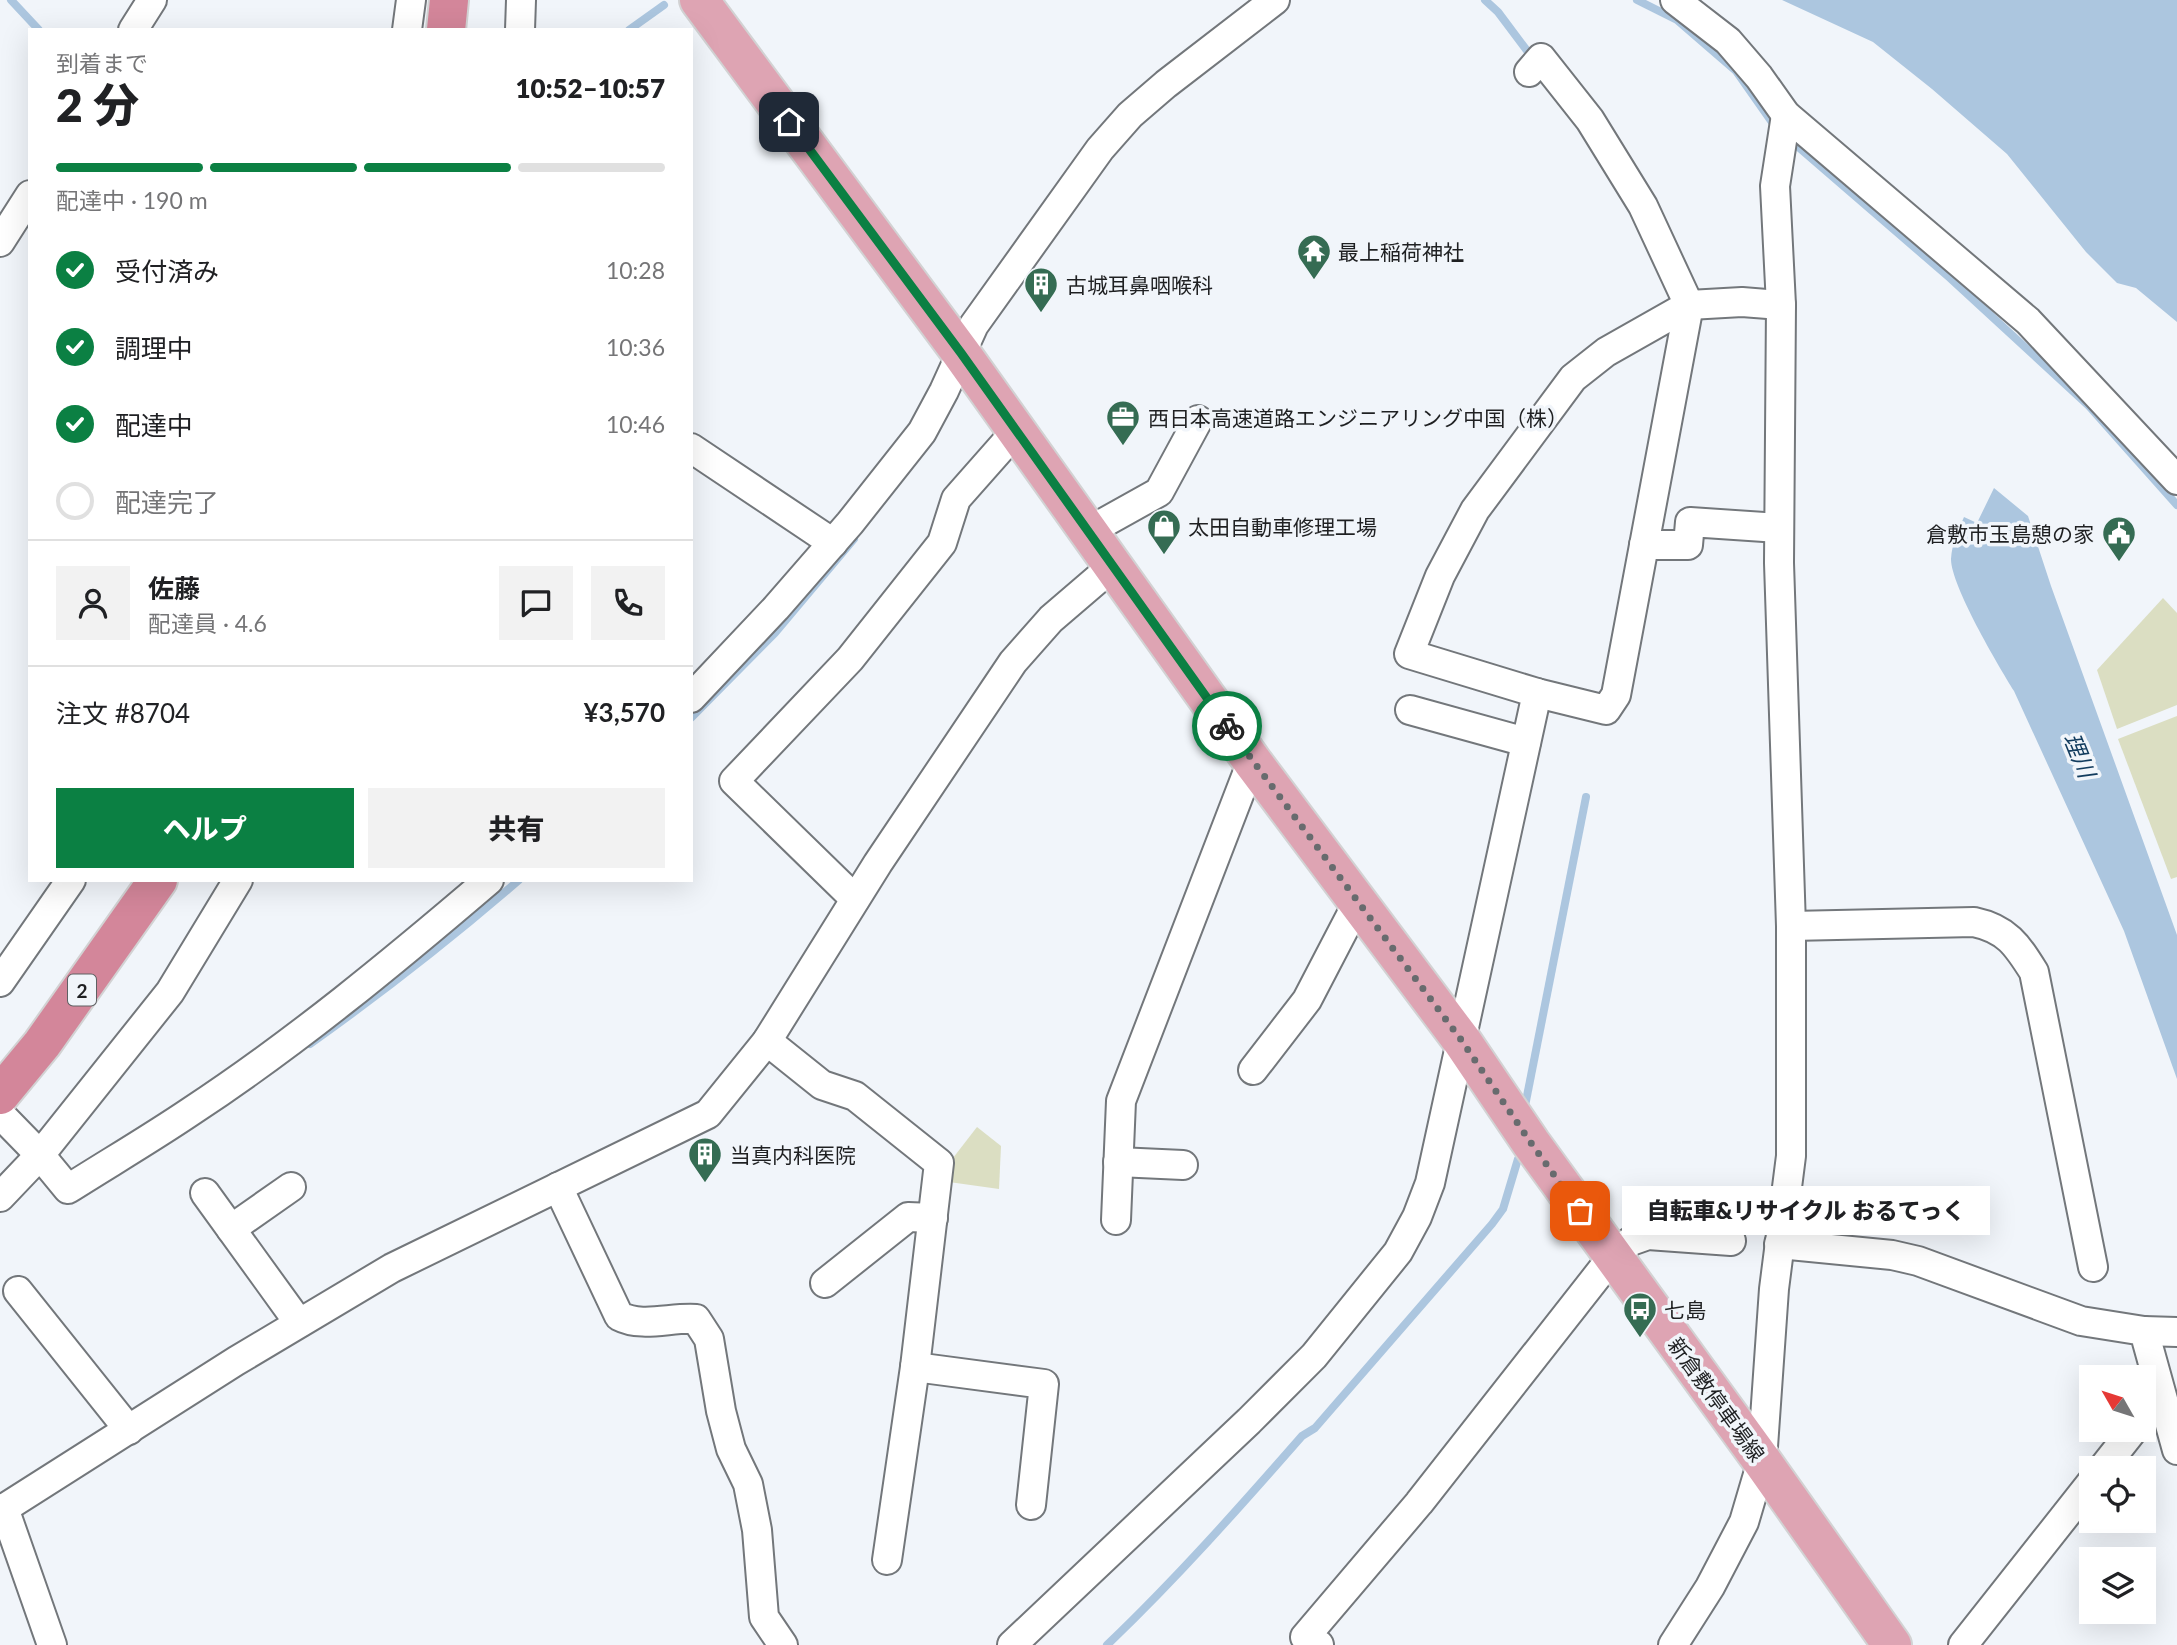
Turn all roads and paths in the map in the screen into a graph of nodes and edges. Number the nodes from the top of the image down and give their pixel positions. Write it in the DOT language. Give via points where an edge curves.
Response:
graph roads {
  1 [pos="152,0"];
  2 [pos="411,0"];
  3 [pos="449,0"];
  4 [pos="522,0"];
  5 [pos="699,0"];
  6 [pos="1275,0"];
  7 [pos="1675,0"];
  8 [pos="134,28"];
  9 [pos="407,28"];
  10 [pos="446,28"];
  11 [pos="520,28"];
  12 [pos="1533,66"];
  13 [pos="1786,115"];
  14 [pos="28,198"];
  15 [pos="0,242"];
  16 [pos="1781,305"];
  17 [pos="1683,309"];
  18 [pos="961,353"];
  19 [pos="1198,420"];
  20 [pos="1016,430"];
  21 [pos="693,449"];
  22 [pos="2177,480"];
  23 [pos="1779,528"];
  24 [pos="1089,531"];
  25 [pos="833,543"];
  26 [pos="1644,545"];
  27 [pos="1114,565"];
  28 [pos="1537,693"];
  29 [pos="693,696"];
  30 [pos="1410,710"];
  31 [pos="1526,742"];
  32 [pos="1252,761"];
  33 [pos="70,882"];
  34 [pos="157,882"];
  35 [pos="237,882"];
  36 [pos="487,882"];
  37 [pos="855,900"];
  38 [pos="1358,902"];
  39 [pos="1791,926"];
  40 [pos="0,982"];
  41 [pos="767,1041"];
  42 [pos="1462,1041"];
  43 [pos="1253,1070"];
  44 [pos="0,1095"];
  45 [pos="0,1114"];
  46 [pos="40,1154"];
  47 [pos="1118,1162"];
  48 [pos="1183,1165"];
  49 [pos="291,1187"];
  50 [pos="558,1187"];
  51 [pos="205,1193"];
  52 [pos="0,1197"];
  53 [pos="933,1218"];
  54 [pos="1116,1220"];
  55 [pos="231,1228"];
  56 [pos="1731,1241"];
  57 [pos="1779,1244"];
  58 [pos="1613,1256"];
  59 [pos="2093,1267"];
  60 [pos="825,1283"];
  61 [pos="18,1291"];
  62 [pos="299,1323"];
  63 [pos="2144,1331"];
  64 [pos="2177,1332"];
  65 [pos="915,1367"];
  66 [pos="2162,1394"];
  67 [pos="2156,1402"];
  68 [pos="129,1430"];
  69 [pos="2124,1442"];
  70 [pos="2177,1450"];
  71 [pos="2112,1456"];
  72 [pos="1762,1461"];
  73 [pos="2079,1498"];
  74 [pos="1031,1505"];
  75 [pos="2,1510"];
  76 [pos="887,1560"];
  77 [pos="1303,1642"];
  78 [pos="52,1645"];
  79 [pos="783,1645"];
  80 [pos="1012,1645"];
  81 [pos="1673,1645"];
  82 [pos="1892,1645"];
  83 [pos="1963,1645"];
  1 -- 8 [label="street"];
  2 -- 9 [label="street"];
  3 -- 10 [label="highway"];
  4 -- 11 [label="street"];
  5 -- 18 [label="main road, 新倉敷停車場線"];
  6 -- 18 [label="street" via="1166,84 1100,149 974,325"];
  7 -- 13 [label="street" via="1728,41"];
  12 -- 17 [label="street" via="1590,120 1637,195 1654,227"];
  13 -- 16 [label="street" via="1775,186"];
  13 -- 22 [label="street" via="2028,321"];
  14 -- 15 [label="street"];
  16 -- 17 [label="street" via="1742,302"];
  16 -- 23 [label="street"];
  17 -- 26 [label="street"];
  17 -- 28 [label="street" via="1606,352 1573,378 1475,510 1440,576 1409,654"];
  18 -- 20 [label="main road, 新倉敷停車場線"];
  18 -- 25 [label="street" via="922,432"];
  19 -- 24 [label="street" via="1159,492"];
  20 -- 24 [label="main road, 新倉敷停車場線"];
  20 -- 37 [label="street" via="956,499 942,543 850,659 734,781"];
  21 -- 25 [label="street"];
  23 -- 26 [label="street" via="1690,523 1688,545"];
  23 -- 39 [label="street"];
  24 -- 27 [label="main road, 新倉敷停車場線"];
  25 -- 29 [label="street"];
  26 -- 28 [label="street" via="1616,695 1606,710"];
  27 -- 32 [label="main road, 新倉敷停車場線"];
  27 -- 37 [label="street" via="1051,619 1013,662"];
  28 -- 31 [label="street"];
  30 -- 31 [label="street"];
  31 -- 42 [label="street"];
  32 -- 38 [label="main road, 新倉敷停車場線"];
  32 -- 47 [label="street" via="1121,1101"];
  33 -- 40 [label="street"];
  34 -- 44 [label="highway, 2" via="50,1034"];
  35 -- 46 [label="street" via="170,992"];
  36 -- 46 [label="street" via="293,1039 191,1112 68,1189"];
  37 -- 41 [label="street"];
  38 -- 42 [label="main road, 新倉敷停車場線"];
  38 -- 43 [label="street" via="1307,1000"];
  39 -- 57 [label="street" via="1791,1156"];
  39 -- 59 [label="street" via="1974,922 2008,936 2034,972"];
  41 -- 50 [label="street" via="708,1114"];
  41 -- 53 [label="street" via="822,1085 855,1096 939,1164"];
  42 -- 58 [label="main road, 新倉敷停車場線"];
  42 -- 80 [label="street" via="1430,1183 1398,1252 1314,1356"];
  45 -- 46 [label="street"];
  46 -- 52 [label="street"];
  47 -- 48 [label="street"];
  47 -- 54 [label="street"];
  49 -- 55 [label="street"];
  50 -- 62 [label="street" via="392,1268"];
  50 -- 79 [label="street" via="619,1316 630,1322 696,1319 709,1339 724,1424 748,1484 764,1617"];
  51 -- 55 [label="street"];
  53 -- 60 [label="street" via="908,1217"];
  53 -- 65 [label="street"];
  55 -- 62 [label="street"];
  56 -- 58 [label="street" via="1648,1235"];
  57 -- 63 [label="street" via="1892,1255 2081,1321"];
  57 -- 72 [label="street"];
  58 -- 72 [label="main road, 新倉敷停車場線"];
  58 -- 77 [label="street" via="1415,1509"];
  61 -- 68 [label="street"];
  62 -- 68 [label="street"];
  63 -- 64 [label="street"];
  63 -- 66 [label="street"];
  65 -- 74 [label="street" via="1044,1384"];
  65 -- 76 [label="street"];
  66 -- 67 [label="street"];
  66 -- 70 [label="street"];
  68 -- 75 [label="street"];
  69 -- 71 [label="street"];
  72 -- 81 [label="street" via="1744,1522"];
  72 -- 82 [label="main road, 新倉敷停車場線"];
  73 -- 83 [label="street"];
  75 -- 78 [label="street"];
}
